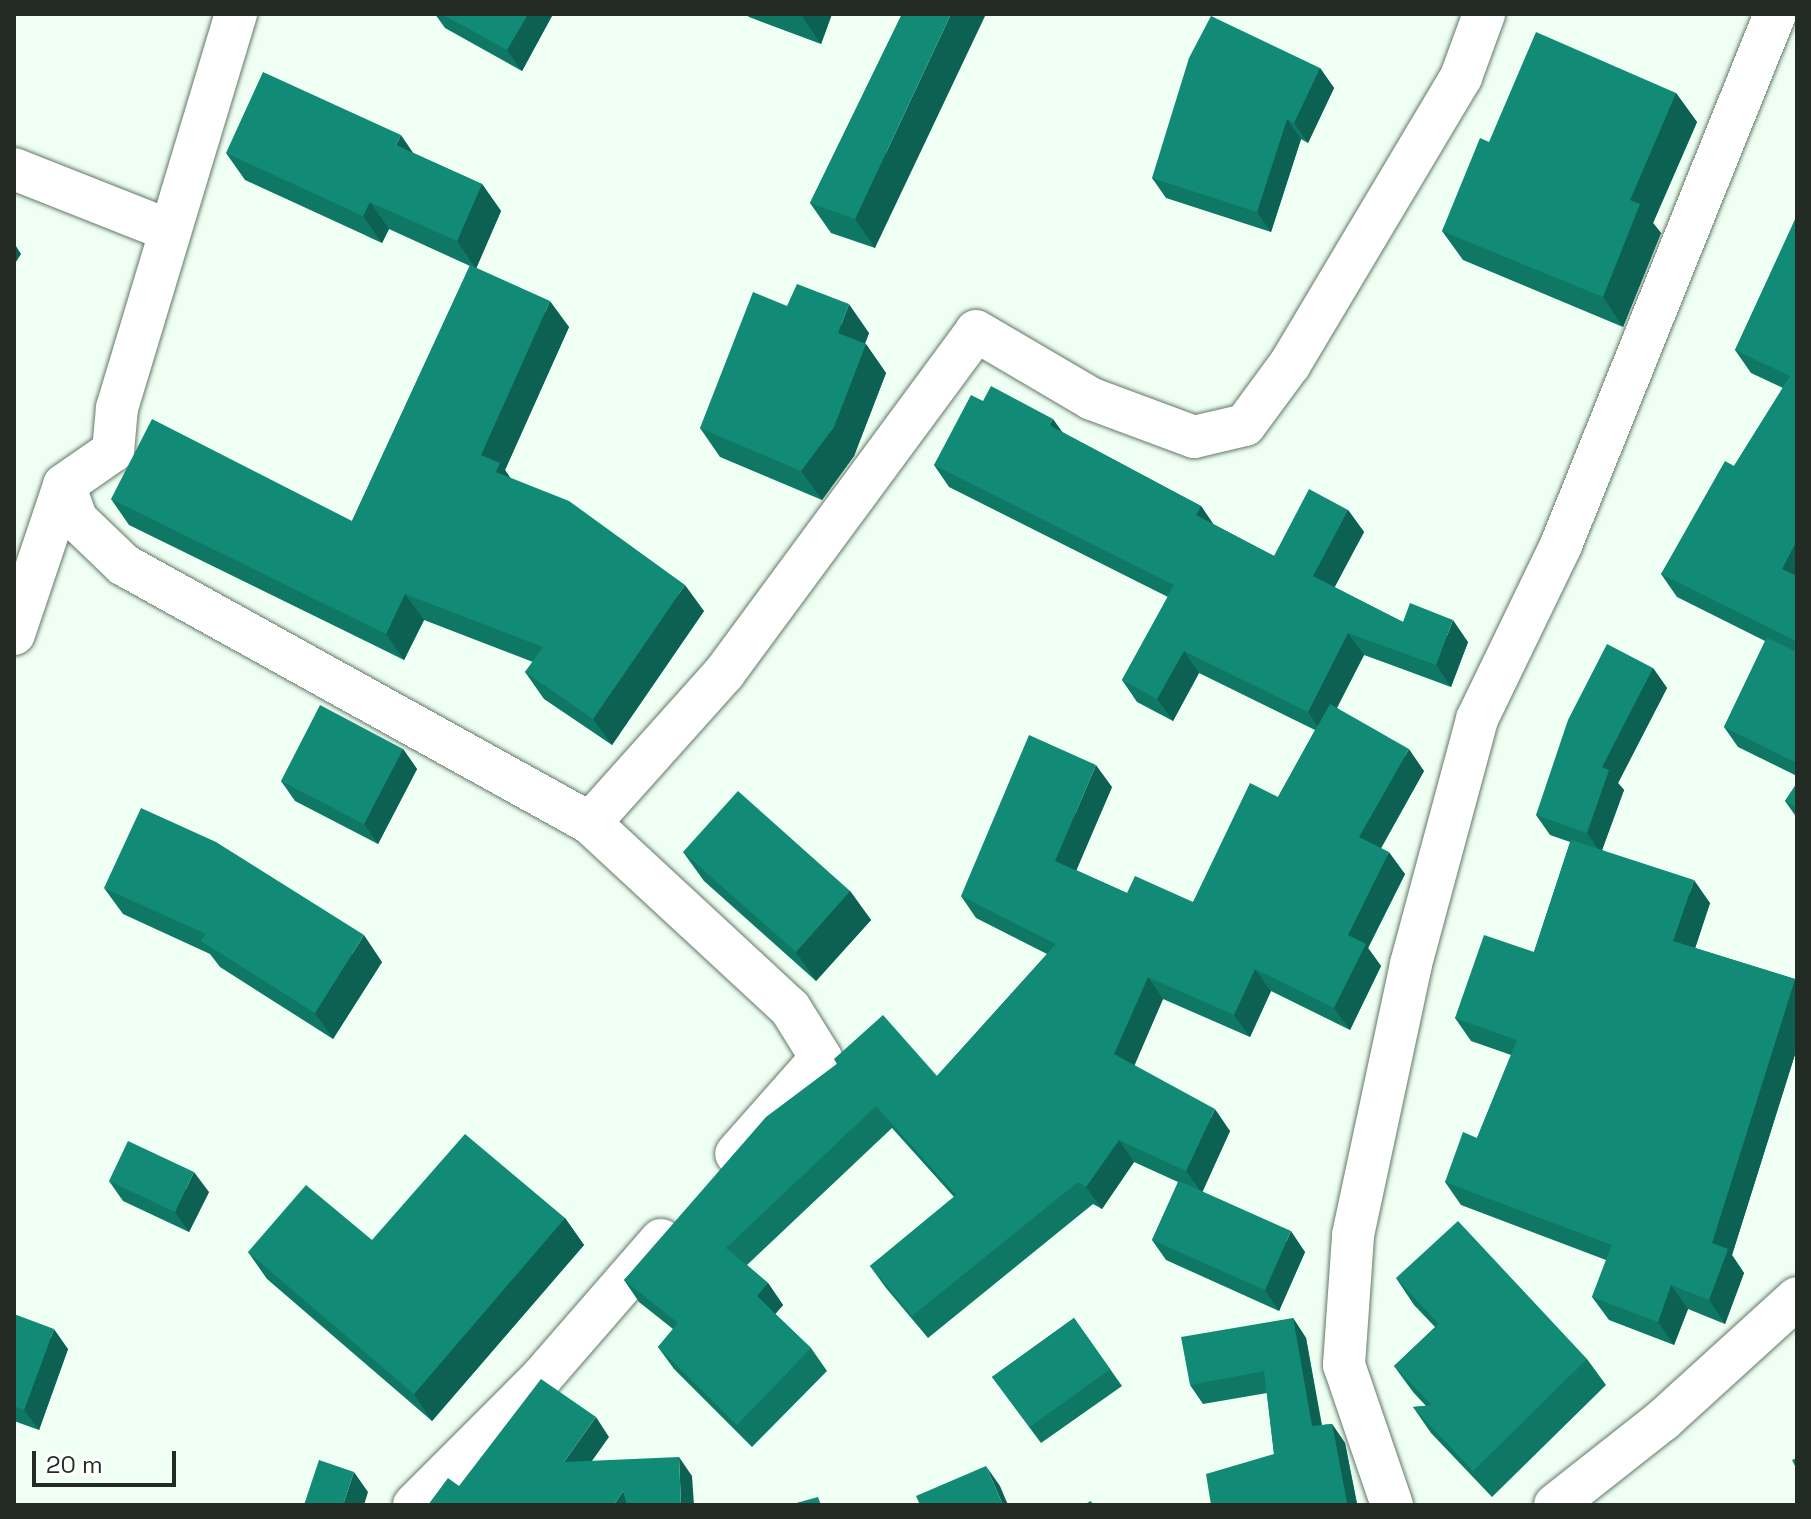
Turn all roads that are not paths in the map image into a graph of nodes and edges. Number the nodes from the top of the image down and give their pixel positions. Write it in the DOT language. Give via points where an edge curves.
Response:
graph roads {
  1 [pos="236,14"];
  2 [pos="1484,14"];
  3 [pos="1775,14"];
  4 [pos="14,169"];
  5 [pos="168,230"];
  6 [pos="64,485"];
  7 [pos="14,634"];
  8 [pos="590,823"];
  9 [pos="1797,1298"];
  10 [pos="414,1505"];
  11 [pos="1392,1505"];
  12 [pos="1555,1505"];
  1 -- 5 [label="street"];
  2 -- 8 [label="street" via="1461,77 1290,364 1245,425 1194,437 1092,399 976,331 725,672"];
  3 -- 11 [label="street" via="1561,545 1477,719 1411,964 1353,1235 1344,1365"];
  4 -- 5 [label="street"];
  5 -- 6 [label="street" via="117,408 113,451"];
  6 -- 7 [label="street"];
  6 -- 8 [label="street" via="77,520 124,565"];
  8 -- 10 [label="street" via="790,1008 821,1058 541,1378"];
  9 -- 12 [label="street" via="1663,1420"];
}
